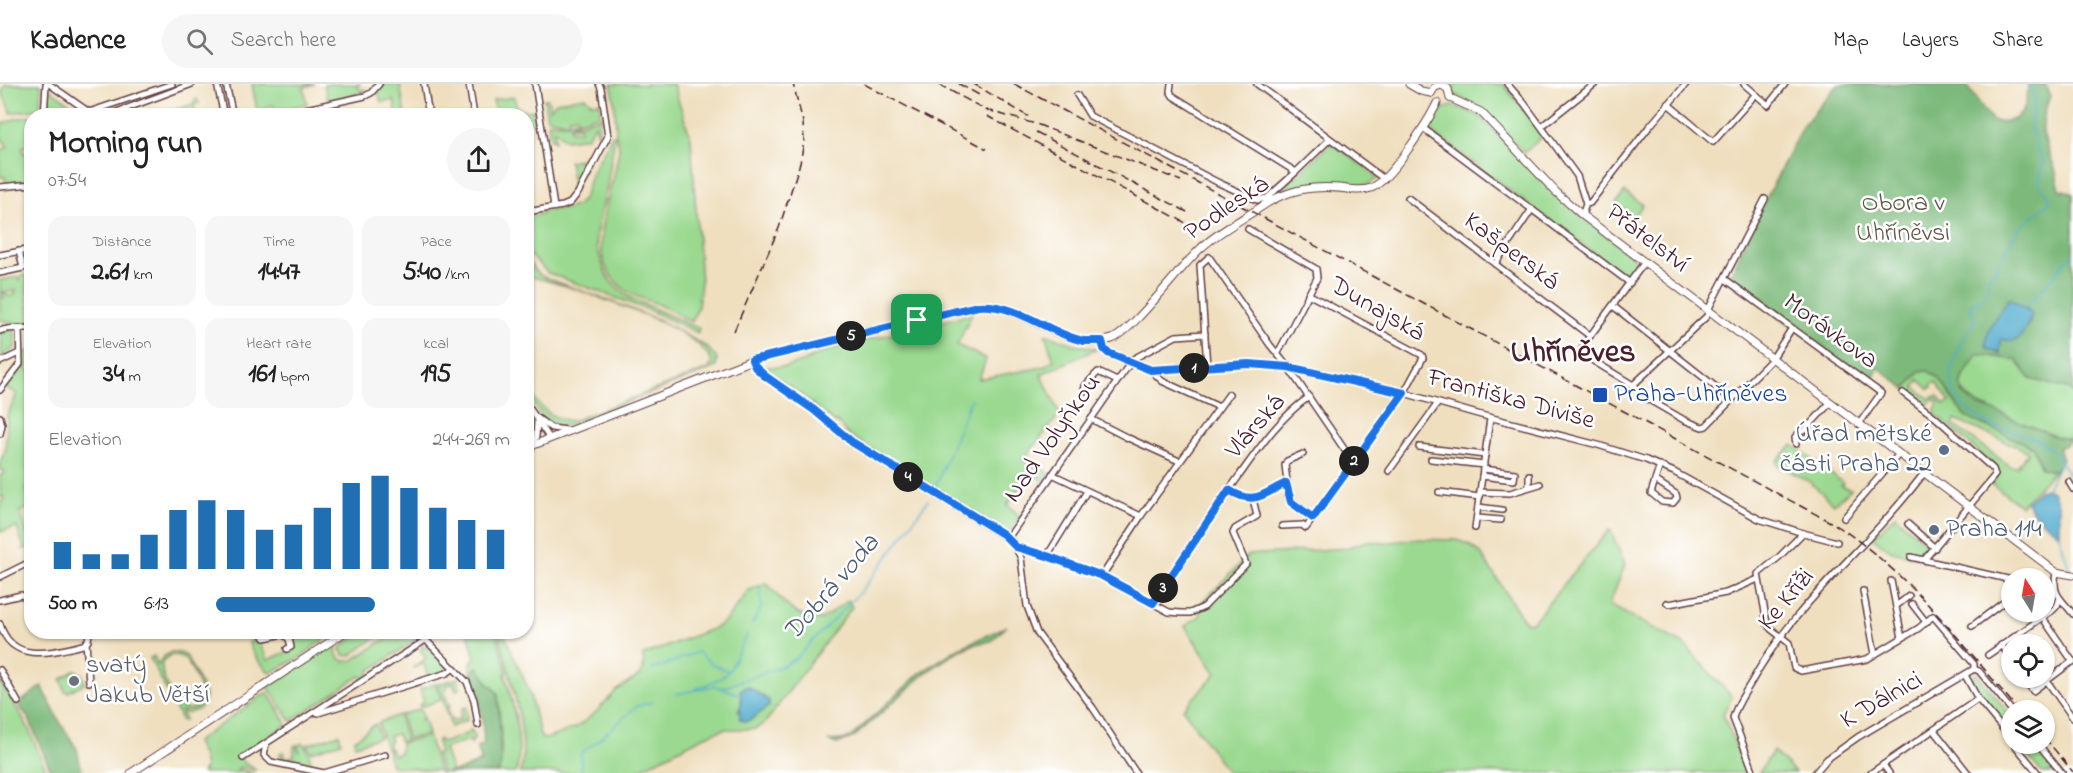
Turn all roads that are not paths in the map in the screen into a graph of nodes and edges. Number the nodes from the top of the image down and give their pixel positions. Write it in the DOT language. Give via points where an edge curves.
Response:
graph roads {
  1 [pos="47,84"];
  2 [pos="171,84"];
  3 [pos="192,84"];
  4 [pos="217,84"];
  5 [pos="226,84"];
  6 [pos="379,84"];
  7 [pos="424,84"];
  8 [pos="469,84"];
  9 [pos="535,84"];
  10 [pos="599,84"];
  11 [pos="1257,84"];
  12 [pos="1409,84"];
  13 [pos="1507,84"];
  14 [pos="1595,84"];
  15 [pos="1686,84"];
  16 [pos="1744,84"];
  17 [pos="1785,84"];
  18 [pos="1170,85"];
  19 [pos="1448,86"];
  20 [pos="1431,93"];
  21 [pos="1077,95"];
  22 [pos="1755,95"];
  23 [pos="1450,98"];
  24 [pos="1437,103"];
  25 [pos="1668,104"];
  26 [pos="45,108"];
  27 [pos="82,108"];
  28 [pos="104,108"];
  29 [pos="128,108"];
  30 [pos="222,108"];
  31 [pos="231,108"];
  32 [pos="310,108"];
  33 [pos="428,108"];
  34 [pos="473,108"];
  35 [pos="1542,126"];
  36 [pos="1423,128"];
  37 [pos="1330,139"];
  38 [pos="1296,172"];
  39 [pos="1384,179"];
  40 [pos="24,185"];
  41 [pos="0,187"];
  42 [pos="1408,198"];
  43 [pos="1765,199"];
  44 [pos="1586,204"];
  45 [pos="554,207"];
  46 [pos="1532,209"];
  47 [pos="534,211"];
  48 [pos="1582,215"];
  49 [pos="1248,229"];
  50 [pos="24,250"];
  51 [pos="19,251"];
  52 [pos="0,255"];
  53 [pos="1644,263"];
  54 [pos="1495,264"];
  55 [pos="23,268"];
  56 [pos="0,273"];
  57 [pos="1725,279"];
  58 [pos="1630,283"];
  59 [pos="1308,294"];
  60 [pos="1613,306"];
  61 [pos="1708,311"];
  62 [pos="19,328"];
  63 [pos="24,328"];
  64 [pos="1792,328"];
  65 [pos="0,331"];
  66 [pos="1205,334"];
  67 [pos="1590,336"];
  68 [pos="1102,341"];
  69 [pos="1670,352"];
  70 [pos="19,353"];
  71 [pos="1278,353"];
  72 [pos="1772,359"];
  73 [pos="752,360"];
  74 [pos="0,362"];
  75 [pos="1130,362"];
  76 [pos="1207,366"];
  77 [pos="1288,367"];
  78 [pos="1151,370"];
  79 [pos="1118,381"];
  80 [pos="1633,386"];
  81 [pos="0,390"];
  82 [pos="1084,391"];
  83 [pos="1404,393"];
  84 [pos="1903,393"];
  85 [pos="1229,394"];
  86 [pos="1309,398"];
  87 [pos="1731,399"];
  88 [pos="1438,403"];
  89 [pos="1830,403"];
  90 [pos="1219,407"];
  91 [pos="534,414"];
  92 [pos="0,417"];
  93 [pos="536,417"];
  94 [pos="1490,418"];
  95 [pos="1091,419"];
  96 [pos="1859,424"];
  97 [pos="583,427"];
  98 [pos="0,434"];
  99 [pos="534,439"];
  100 [pos="550,439"];
  101 [pos="1796,444"];
  102 [pos="534,445"];
  103 [pos="1419,447"];
  104 [pos="1303,454"];
  105 [pos="1899,454"];
  106 [pos="1485,455"];
  107 [pos="1431,459"];
  108 [pos="1179,461"];
  109 [pos="1353,462"];
  110 [pos="1660,465"];
  111 [pos="1483,470"];
  112 [pos="1389,471"];
  113 [pos="1924,473"];
  114 [pos="1052,474"];
  115 [pos="1529,475"];
  116 [pos="1655,480"];
  117 [pos="2069,482"];
  118 [pos="1286,483"];
  119 [pos="1540,484"];
  120 [pos="1529,487"];
  121 [pos="2073,489"];
  122 [pos="1229,490"];
  123 [pos="1088,491"];
  124 [pos="1440,492"];
  125 [pos="1480,494"];
  126 [pos="1253,499"];
  127 [pos="1478,507"];
  128 [pos="1970,507"];
  129 [pos="1502,510"];
  130 [pos="1141,516"];
  131 [pos="1313,518"];
  132 [pos="1477,518"];
  133 [pos="1844,518"];
  134 [pos="1501,520"];
  135 [pos="1908,524"];
  136 [pos="1282,526"];
  137 [pos="1476,528"];
  138 [pos="1803,533"];
  139 [pos="1008,538"];
  140 [pos="1837,542"];
  141 [pos="1016,547"];
  142 [pos="1935,548"];
  143 [pos="1047,556"];
  144 [pos="1911,557"];
  145 [pos="1924,560"];
  146 [pos="24,564"];
  147 [pos="2056,572"];
  148 [pos="0,575"];
  149 [pos="2073,575"];
  150 [pos="1102,576"];
  151 [pos="2001,578"];
  152 [pos="1758,579"];
  153 [pos="1891,581"];
  154 [pos="2055,588"];
  155 [pos="1863,591"];
  156 [pos="1909,596"];
  157 [pos="24,597"];
  158 [pos="0,600"];
  159 [pos="2059,600"];
  160 [pos="1153,603"];
  161 [pos="1667,603"];
  162 [pos="1912,604"];
  163 [pos="2001,604"];
  164 [pos="1896,606"];
  165 [pos="2055,609"];
  166 [pos="2073,614"];
  167 [pos="1926,622"];
  168 [pos="2035,622"];
  169 [pos="2046,622"];
  170 [pos="0,624"];
  171 [pos="1972,626"];
  172 [pos="2017,634"];
  173 [pos="1781,635"];
  174 [pos="1902,638"];
  175 [pos="87,639"];
  176 [pos="289,639"];
  177 [pos="334,639"];
  178 [pos="424,640"];
  179 [pos="86,642"];
  180 [pos="2001,645"];
  181 [pos="287,649"];
  182 [pos="1875,654"];
  183 [pos="1988,655"];
  184 [pos="2073,661"];
  185 [pos="454,669"];
  186 [pos="1974,669"];
  187 [pos="0,670"];
  188 [pos="2055,673"];
  189 [pos="1965,675"];
  190 [pos="88,682"];
  191 [pos="2052,688"];
  192 [pos="1978,699"];
  193 [pos="2003,700"];
  194 [pos="18,702"];
  195 [pos="311,715"];
  196 [pos="2073,718"];
  197 [pos="478,725"];
  198 [pos="2001,727"];
  199 [pos="1934,730"];
  200 [pos="266,743"];
  201 [pos="2022,754"];
  202 [pos="2046,754"];
  203 [pos="385,755"];
  204 [pos="243,758"];
  205 [pos="1883,765"];
  206 [pos="131,773"];
  207 [pos="1136,773"];
  208 [pos="1754,773"];
  209 [pos="1815,773"];
  210 [pos="1871,773"];
  211 [pos="1889,773"];
  212 [pos="1968,773"];
  213 [pos="2038,773"];
  214 [pos="2062,773"];
  1 -- 26 [label="street"];
  1 -- 27 [label="street"];
  2 -- 28 [label="street"];
  3 -- 29 [label="street"];
  4 -- 30 [label="street"];
  5 -- 31 [label="street"];
  6 -- 32 [label="street" via="365,96"];
  7 -- 33 [label="street"];
  8 -- 34 [label="street"];
  9 -- 45 [label="street"];
  10 -- 45 [label="street" via="609,132 607,140 573,200"];
  11 -- 37 [label="street"];
  12 -- 20 [label="main road"];
  13 -- 35 [label="street"];
  14 -- 35 [label="street"];
  15 -- 25 [label="street"];
  16 -- 22 [label="street"];
  17 -- 22 [label="street" via="1768,105"];
  18 -- 38 [label="street" via="1173,96"];
  19 -- 20 [label="main road" via="1437,86"];
  19 -- 23 [label="main road"];
  20 -- 24 [label="main road"];
  21 -- 38 [label="street" via="1090,116 1257,200 1267,198"];
  22 -- 25 [label="street" via="1713,142"];
  23 -- 24 [label="main road"];
  23 -- 48 [label="main road, Přátelství" via="1481,112"];
  24 -- 36 [label="main road"];
  25 -- 44 [label="street"];
  35 -- 44 [label="street" via="1577,176"];
  36 -- 39 [label="main road"];
  36 -- 46 [label="street"];
  37 -- 38 [label="street"];
  37 -- 39 [label="street"];
  39 -- 68 [label="main road, Podleská" via="1366,189 1311,188 1276,198 1200,248 1123,332"];
  40 -- 41 [label="street"];
  42 -- 54 [label="street, Kašperská"];
  43 -- 57 [label="street"];
  44 -- 48 [label="street"];
  45 -- 47 [label="street"];
  46 -- 54 [label="street"];
  46 -- 58 [label="street"];
  48 -- 53 [label="main road, Přátelství"];
  49 -- 59 [label="street" via="1316,269 1317,278"];
  50 -- 51 [label="street"];
  51 -- 52 [label="street"];
  51 -- 55 [label="street"];
  53 -- 58 [label="street"];
  53 -- 61 [label="main road, Přátelství"];
  54 -- 67 [label="street, Kašperská"];
  55 -- 56 [label="street"];
  57 -- 61 [label="street"];
  57 -- 64 [label="street, Morávkova"];
  58 -- 60 [label="street"];
  59 -- 71 [label="street"];
  59 -- 83 [label="street, Dunajská" via="1422,355"];
  60 -- 67 [label="street"];
  60 -- 69 [label="street"];
  61 -- 69 [label="street"];
  61 -- 72 [label="main road, Přátelství"];
  62 -- 63 [label="street"];
  62 -- 65 [label="street"];
  62 -- 70 [label="street"];
  64 -- 72 [label="street"];
  64 -- 96 [label="street, Morávkova" via="1881,393"];
  66 -- 71 [label="street" via="1200,265 1209,257"];
  66 -- 75 [label="street" via="1176,336"];
  66 -- 76 [label="street"];
  67 -- 80 [label="street" via="1582,354"];
  68 -- 73 [label="main road" via="1083,341 1007,309 984,306"];
  68 -- 75 [label="street, Františka Diviše" via="1108,353"];
  69 -- 80 [label="street"];
  69 -- 87 [label="street"];
  70 -- 74 [label="street"];
  70 -- 81 [label="street" via="19,367"];
  71 -- 77 [label="street"];
  72 -- 87 [label="street"];
  72 -- 89 [label="main road, Přátelství"];
  73 -- 97 [label="main road"];
  73 -- 139 [label="street" via="765,376 852,442"];
  75 -- 78 [label="street, Františka Diviše"];
  75 -- 79 [label="street, Nad Volyňkou"];
  76 -- 77 [label="street, Františka Diviše"];
  76 -- 78 [label="street, Františka Diviše"];
  77 -- 83 [label="street, Františka Diviše"];
  77 -- 86 [label="street"];
  78 -- 90 [label="street" via="1162,381"];
  79 -- 82 [label="street" via="1098,372"];
  79 -- 95 [label="street, Nad Volyňkou"];
  80 -- 87 [label="street" via="1684,420 1704,427"];
  83 -- 88 [label="street, Františka Diviše"];
  83 -- 109 [label="street"];
  84 -- 128 [label="street" via="1993,469 1995,475"];
  85 -- 90 [label="street"];
  86 -- 109 [label="street"];
  86 -- 122 [label="street, Vlárská" via="1281,422"];
  88 -- 94 [label="street, Františka Diviše"];
  88 -- 112 [label="street"];
  89 -- 96 [label="main road, Přátelství"];
  89 -- 101 [label="street" via="1794,437"];
  90 -- 108 [label="street"];
  91 -- 93 [label="street"];
  92 -- 98 [label="street"];
  93 -- 97 [label="street" via="557,430"];
  93 -- 99 [label="street"];
  93 -- 100 [label="street"];
  94 -- 106 [label="street"];
  94 -- 110 [label="street, Františka Diviše"];
  95 -- 108 [label="street"];
  95 -- 114 [label="street, Nad Volyňkou"];
  96 -- 105 [label="main road, Přátelství"];
  97 -- 100 [label="main road"];
  100 -- 102 [label="main road"];
  103 -- 106 [label="street"];
  104 -- 118 [label="street" via="1287,461"];
  105 -- 113 [label="main road, Přátelství"];
  105 -- 133 [label="street"];
  106 -- 111 [label="street"];
  107 -- 111 [label="street"];
  108 -- 130 [label="street"];
  109 -- 131 [label="street"];
  110 -- 116 [label="street"];
  110 -- 138 [label="street, Františka Diviše" via="1746,513"];
  111 -- 111 [label="street" via="1515,473 1514,480"];
  111 -- 125 [label="street"];
  113 -- 128 [label="main road, Přátelství"];
  113 -- 173 [label="street, Ke Kříži"];
  114 -- 123 [label="street"];
  114 -- 139 [label="street, Nad Volyňkou"];
  115 -- 120 [label="street"];
  116 -- 116 [label="street" via="1651,493 1654,497 1673,503 1676,494"];
  117 -- 121 [label="street"];
  118 -- 126 [label="street"];
  118 -- 131 [label="street" via="1291,502"];
  119 -- 120 [label="street"];
  120 -- 125 [label="street" via="1506,494"];
  122 -- 126 [label="street"];
  122 -- 160 [label="street, Vlárská"];
  123 -- 130 [label="street"];
  123 -- 143 [label="street"];
  124 -- 125 [label="street"];
  125 -- 127 [label="street"];
  126 -- 160 [label="street" via="1257,516 1233,533 1246,564 1204,607 1194,612 1168,612"];
  127 -- 129 [label="street"];
  127 -- 132 [label="street"];
  128 -- 142 [label="street"];
  128 -- 147 [label="main road, Přátelství"];
  130 -- 150 [label="street"];
  131 -- 136 [label="street" via="1306,528"];
  132 -- 134 [label="street"];
  132 -- 137 [label="street"];
  135 -- 142 [label="street"];
  138 -- 140 [label="street, Františka Diviše"];
  138 -- 152 [label="street" via="1759,572"];
  139 -- 141 [label="street"];
  141 -- 143 [label="street"];
  141 -- 207 [label="street" via="1027,606 1037,633"];
  142 -- 145 [label="street"];
  143 -- 150 [label="street"];
  144 -- 145 [label="street"];
  145 -- 151 [label="street"];
  146 -- 148 [label="street"];
  147 -- 149 [label="main road, Přátelství"];
  147 -- 154 [label="street"];
  150 -- 160 [label="street"];
  152 -- 161 [label="street" via="1726,593"];
  152 -- 173 [label="street" via="1767,623"];
  153 -- 164 [label="street"];
  154 -- 159 [label="street"];
  155 -- 182 [label="street"];
  156 -- 164 [label="street"];
  157 -- 158 [label="street"];
  159 -- 165 [label="street"];
  159 -- 166 [label="street"];
  162 -- 167 [label="street"];
  163 -- 171 [label="street"];
  164 -- 174 [label="street"];
  167 -- 174 [label="street"];
  167 -- 186 [label="street" via="1933,616 1974,664"];
  168 -- 172 [label="street"];
  169 -- 184 [label="street"];
  170 -- 179 [label="street" via="10,643 34,653"];
  173 -- 182 [label="street" via="1789,643 1794,668 1802,671 1867,659"];
  173 -- 208 [label="street, Ke Kříži" via="1733,718"];
  174 -- 182 [label="street"];
  175 -- 179 [label="street"];
  176 -- 181 [label="street" via="291,647"];
  177 -- 206 [label="main road"];
  178 -- 185 [label="street"];
  178 -- 195 [label="street"];
  179 -- 190 [label="street"];
  180 -- 183 [label="street"];
  184 -- 188 [label="street"];
  185 -- 195 [label="street"];
  185 -- 197 [label="street" via="469,686"];
  186 -- 189 [label="street, K Dálnici"];
  186 -- 193 [label="street"];
  187 -- 194 [label="street"];
  189 -- 192 [label="street"];
  189 -- 209 [label="street, K Dálnici" via="1835,752"];
  191 -- 196 [label="street"];
  192 -- 198 [label="street"];
  192 -- 199 [label="street"];
  195 -- 200 [label="street"];
  199 -- 205 [label="street"];
  199 -- 212 [label="street"];
  200 -- 203 [label="street" via="264,755 272,762 324,773"];
  200 -- 204 [label="street"];
  201 -- 213 [label="street"];
  202 -- 214 [label="street"];
  205 -- 210 [label="street"];
  205 -- 211 [label="street"];
}
